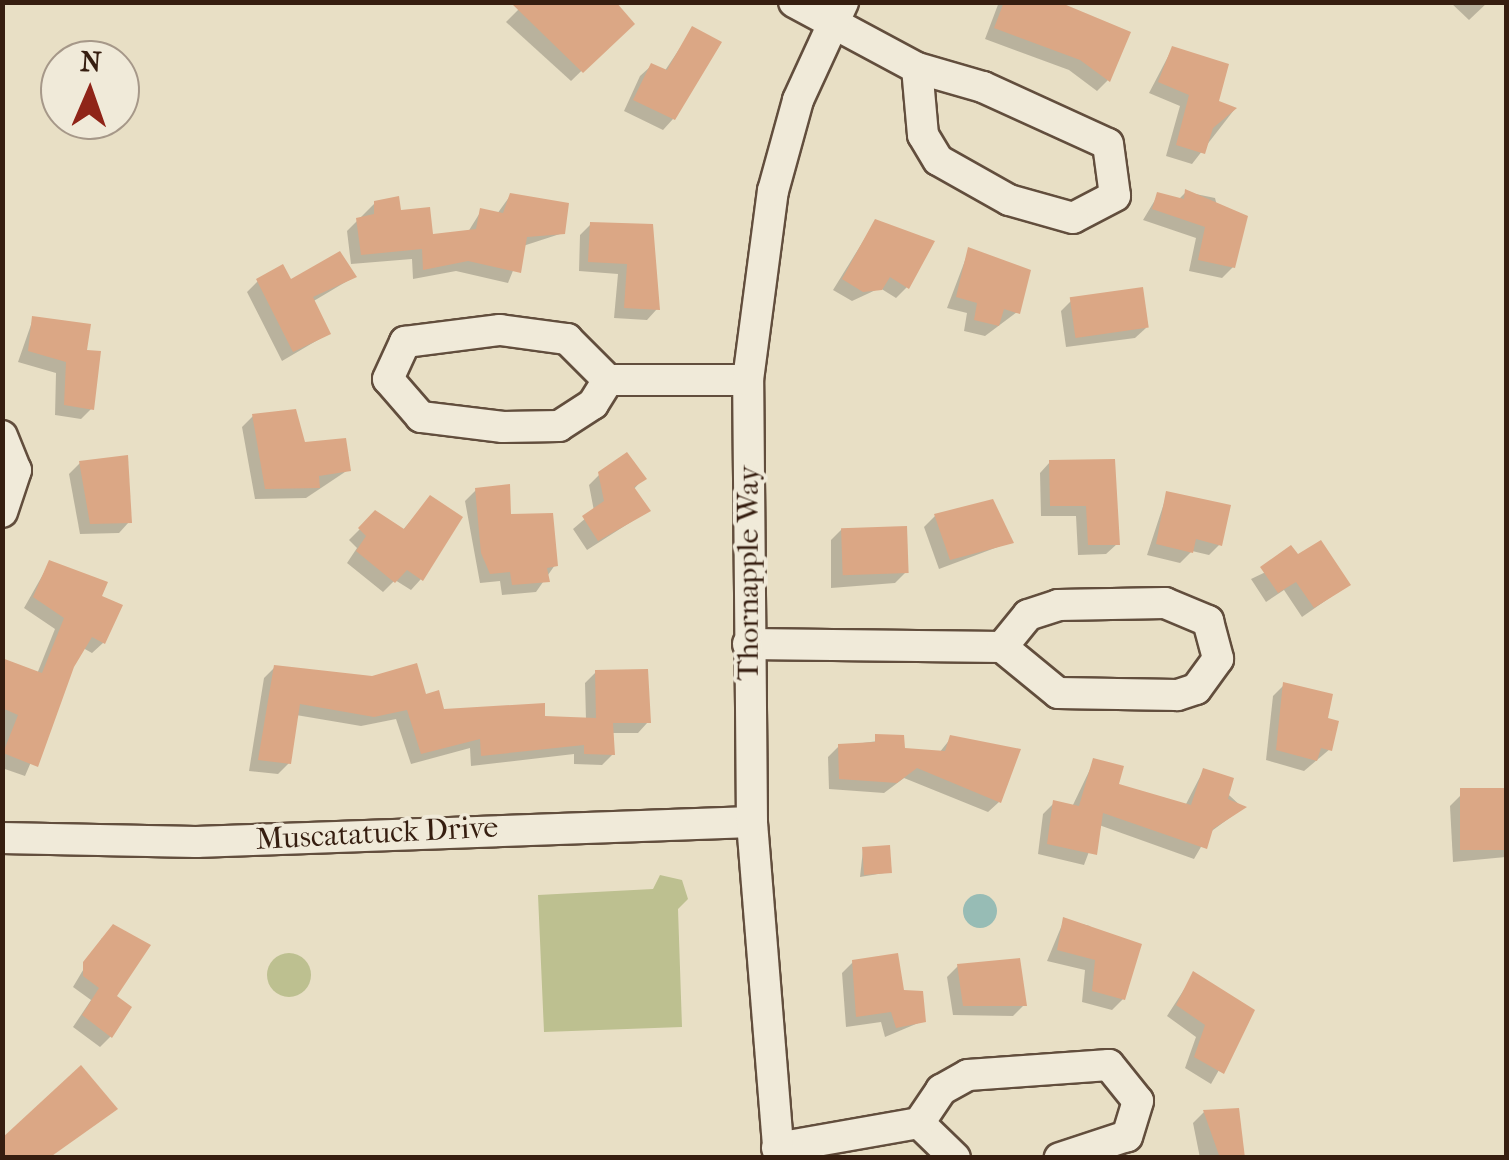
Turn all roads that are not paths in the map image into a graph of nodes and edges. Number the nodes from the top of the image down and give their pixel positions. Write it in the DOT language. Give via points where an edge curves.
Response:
graph roads {
  1 [pos="794,2"];
  2 [pos="838,13"];
  3 [pos="918,68"];
  4 [pos="608,380"];
  5 [pos="748,380"];
  6 [pos="2,436"];
  7 [pos="2,512"];
  8 [pos="748,644"];
  9 [pos="1002,647"];
  10 [pos="752,822"];
  11 [pos="2,838"];
  12 [pos="919,1123"];
  13 [pos="778,1153"];
  14 [pos="955,1158"];
  15 [pos="1060,1158"];
  1 -- 2 [label="street"];
  2 -- 3 [label="street"];
  2 -- 5 [label="street, Thornapple Way" via="798,100 773,191"];
  3 -- 3 [label="street" via="1108,144 1115,196 1073,218 1009,200 938,160 923,135"];
  4 -- 4 [label="street" via="569,340 516,330 404,342 388,379 421,418 503,427 560,426 593,404"];
  4 -- 5 [label="street"];
  5 -- 8 [label="street, Thornapple Way"];
  6 -- 7 [label="street" via="16,470"];
  8 -- 9 [label="street"];
  8 -- 10 [label="street, Thornapple Way"];
  9 -- 9 [label="street" via="1028,615 1058,605 1170,603 1208,622 1218,658 1196,689 1176,695 1058,693"];
  10 -- 11 [label="street, Muscatatuck Drive" via="204,842"];
  10 -- 13 [label="street, Thornapple Way"];
  12 -- 13 [label="street"];
  12 -- 14 [label="street"];
  12 -- 15 [label="street" via="941,1090 968,1075 1109,1065 1129,1082 1135,1122 1115,1146"];
}
